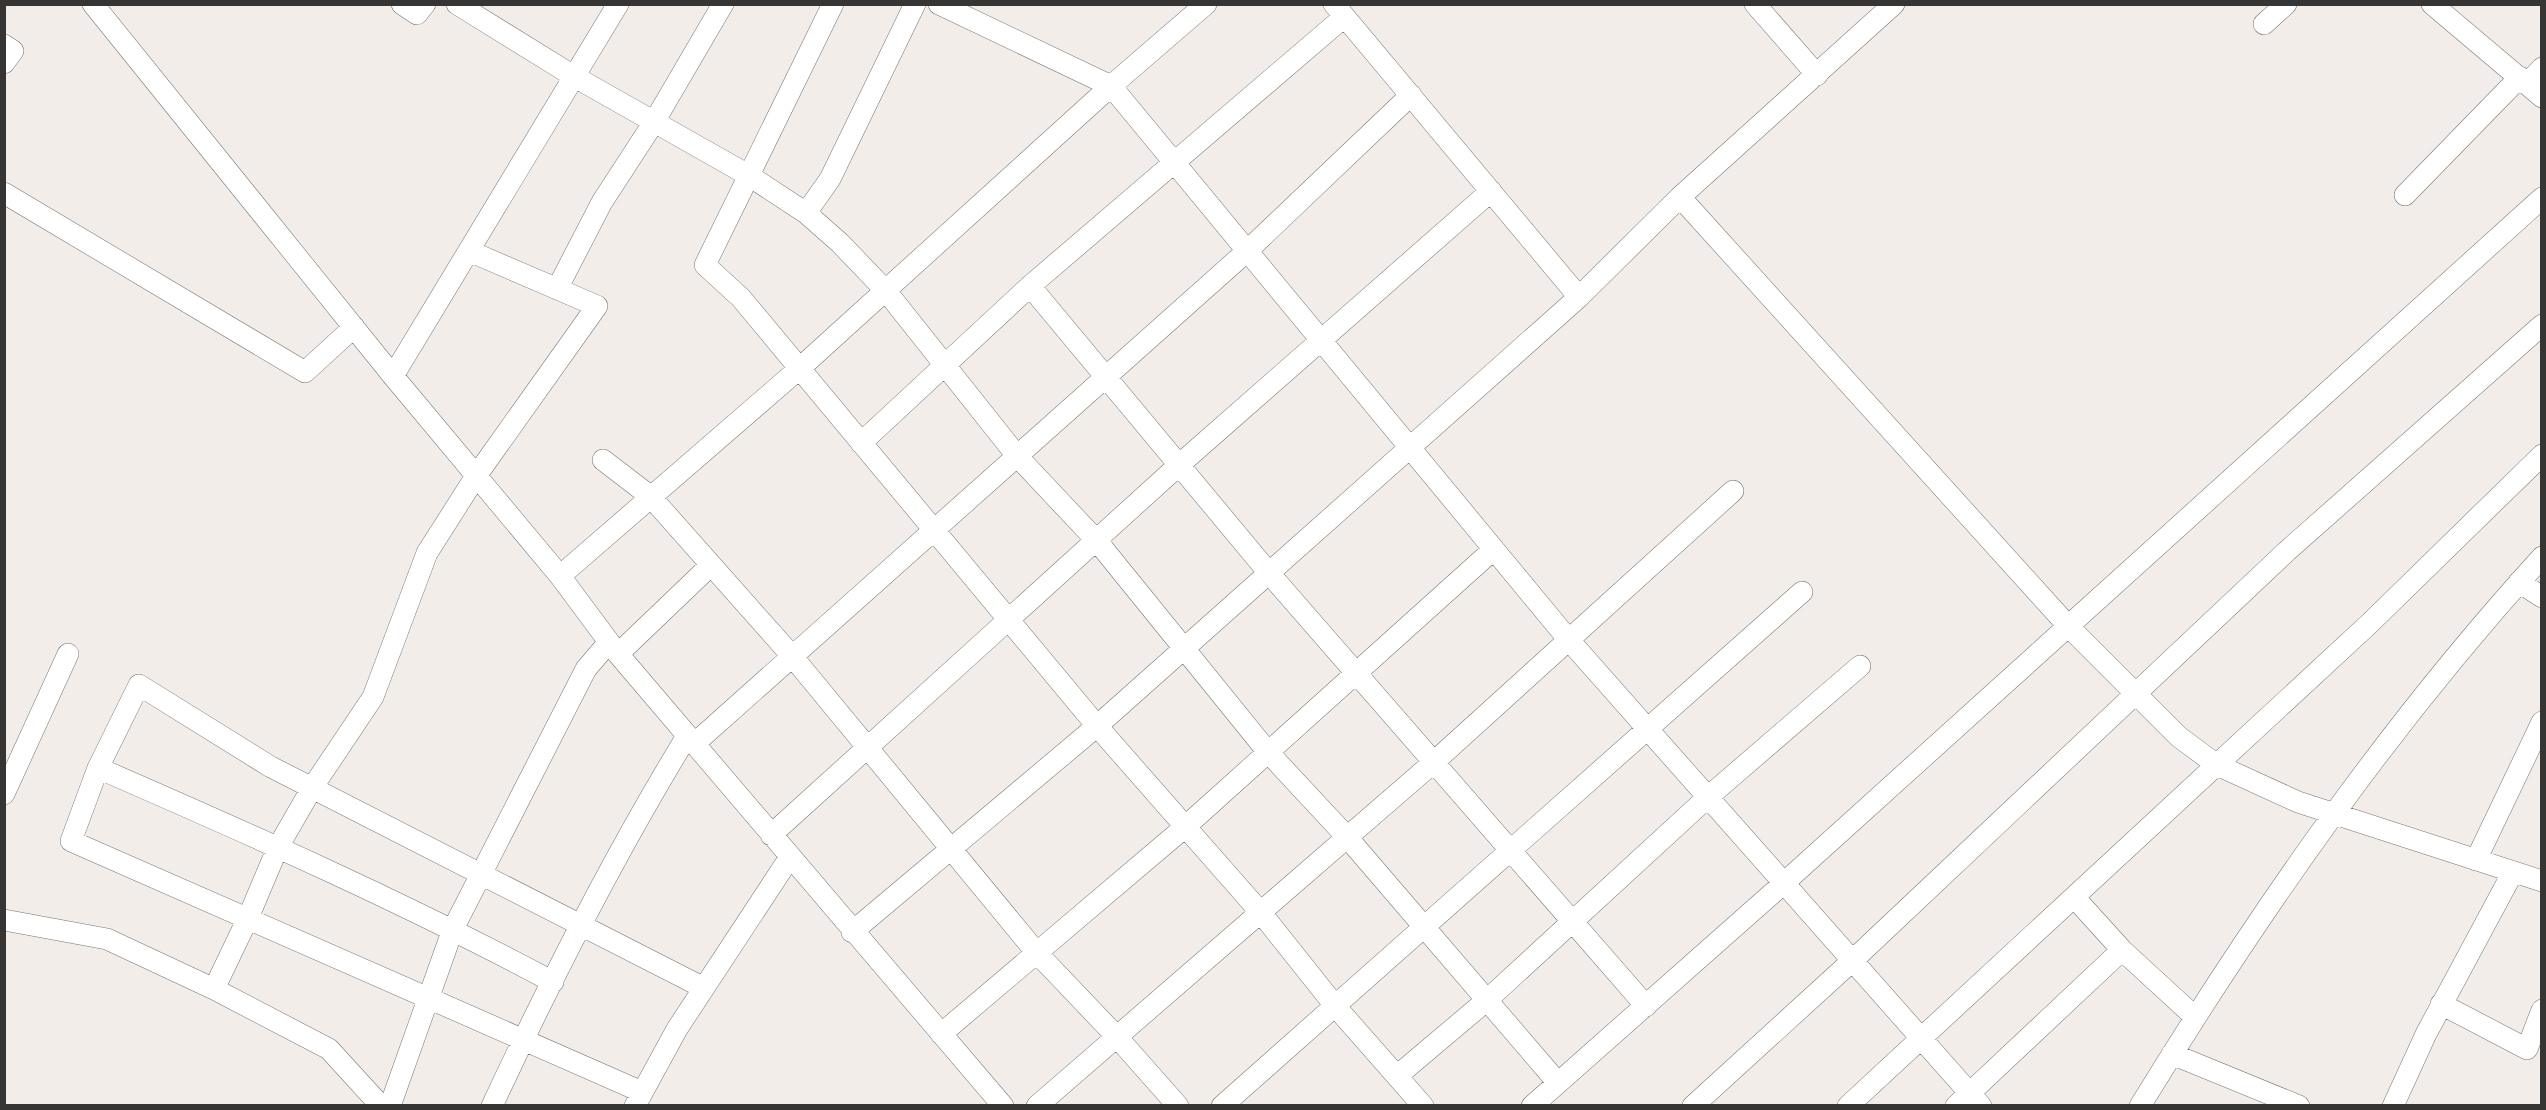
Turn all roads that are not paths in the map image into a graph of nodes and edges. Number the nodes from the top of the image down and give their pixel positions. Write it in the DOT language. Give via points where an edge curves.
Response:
graph roads {
  1 [pos="402,4"];
  2 [pos="425,4"];
  3 [pos="457,4"];
  4 [pos="618,4"];
  5 [pos="723,4"];
  6 [pos="833,4"];
  7 [pos="915,4"];
  8 [pos="939,4"];
  9 [pos="1206,4"];
  10 [pos="1755,4"];
  11 [pos="1894,4"];
  12 [pos="2286,4"];
  13 [pos="2432,4"];
  14 [pos="98,7"];
  15 [pos="1339,11"];
  16 [pos="2264,24"];
  17 [pos="4,45"];
  18 [pos="4,63"];
  19 [pos="2541,68"];
  20 [pos="1816,75"];
  21 [pos="575,77"];
  22 [pos="1111,86"];
  23 [pos="2529,86"];
  24 [pos="1411,95"];
  25 [pos="654,122"];
  26 [pos="1173,161"];
  27 [pos="748,175"];
  28 [pos="1491,191"];
  29 [pos="4,193"];
  30 [pos="2405,195"];
  31 [pos="1680,197"];
  32 [pos="2541,198"];
  33 [pos="806,213"];
  34 [pos="470,251"];
  35 [pos="1246,252"];
  36 [pos="1030,286"];
  37 [pos="557,289"];
  38 [pos="886,291"];
  39 [pos="1579,297"];
  40 [pos="2541,325"];
  41 [pos="354,327"];
  42 [pos="1320,339"];
  43 [pos="946,366"];
  44 [pos="800,368"];
  45 [pos="393,376"];
  46 [pos="1107,376"];
  47 [pos="861,443"];
  48 [pos="1410,446"];
  49 [pos="1017,456"];
  50 [pos="603,460"];
  51 [pos="2539,462"];
  52 [pos="1179,465"];
  53 [pos="476,476"];
  54 [pos="1733,491"];
  55 [pos="650,496"];
  56 [pos="933,531"];
  57 [pos="1097,541"];
  58 [pos="1494,549"];
  59 [pos="2541,556"];
  60 [pos="711,565"];
  61 [pos="1269,573"];
  62 [pos="560,576"];
  63 [pos="2519,582"];
  64 [pos="1802,592"];
  65 [pos="2541,597"];
  66 [pos="1009,621"];
  67 [pos="2069,627"];
  68 [pos="1568,639"];
  69 [pos="613,648"];
  70 [pos="1182,650"];
  71 [pos="68,654"];
  72 [pos="792,656"];
  73 [pos="1860,666"];
  74 [pos="1355,672"];
  75 [pos="2134,694"];
  76 [pos="2541,722"];
  77 [pos="1097,726"];
  78 [pos="1647,729"];
  79 [pos="691,740"];
  80 [pos="867,749"];
  81 [pos="1266,751"];
  82 [pos="1434,762"];
  83 [pos="2217,765"];
  84 [pos="98,768"];
  85 [pos="312,788"];
  86 [pos="4,794"];
  87 [pos="1708,797"];
  88 [pos="2331,814"];
  89 [pos="1185,827"];
  90 [pos="771,834"];
  91 [pos="1347,837"];
  92 [pos="278,847"];
  93 [pos="949,850"];
  94 [pos="1509,851"];
  95 [pos="790,857"];
  96 [pos="2476,860"];
  97 [pos="2513,872"];
  98 [pos="480,873"];
  99 [pos="2541,881"];
  100 [pos="1785,883"];
  101 [pos="2074,897"];
  102 [pos="1262,914"];
  103 [pos="248,918"];
  104 [pos="4,920"];
  105 [pos="1573,923"];
  106 [pos="582,925"];
  107 [pos="1424,927"];
  108 [pos="453,929"];
  109 [pos="852,932"];
  110 [pos="2122,950"];
  111 [pos="1036,952"];
  112 [pos="1852,961"];
  113 [pos="553,982"];
  114 [pos="704,988"];
  115 [pos="214,989"];
  116 [pos="430,997"];
  117 [pos="1487,1000"];
  118 [pos="2441,1004"];
  119 [pos="1646,1006"];
  120 [pos="1336,1007"];
  121 [pos="2541,1010"];
  122 [pos="2195,1017"];
  123 [pos="941,1034"];
  124 [pos="1117,1037"];
  125 [pos="524,1038"];
  126 [pos="1920,1040"];
  127 [pos="2172,1054"];
  128 [pos="1397,1076"];
  129 [pos="1558,1083"];
  130 [pos="639,1099"];
  131 [pos="1969,1102"];
  132 [pos="375,1104"];
  133 [pos="492,1106"];
  134 [pos="1003,1106"];
  135 [pos="1037,1106"];
  136 [pos="1178,1106"];
  137 [pos="1222,1106"];
  138 [pos="1423,1106"];
  139 [pos="1532,1106"];
  140 [pos="1693,1106"];
  141 [pos="1848,1106"];
  142 [pos="2140,1106"];
  143 [pos="2299,1106"];
  144 [pos="2393,1106"];
  1 -- 2 [label="street" via="417,14"];
  3 -- 21 [label="street"];
  4 -- 21 [label="street"];
  5 -- 25 [label="street"];
  6 -- 27 [label="street"];
  7 -- 33 [label="street" via="830,179"];
  8 -- 22 [label="street"];
  9 -- 22 [label="street"];
  10 -- 20 [label="street"];
  11 -- 20 [label="street"];
  12 -- 16 [label="street"];
  13 -- 23 [label="street"];
  14 -- 41 [label="street"];
  15 -- 24 [label="street"];
  15 -- 26 [label="street"];
  17 -- 18 [label="street" via="13,51"];
  19 -- 23 [label="street"];
  20 -- 31 [label="street"];
  21 -- 25 [label="street"];
  21 -- 34 [label="street"];
  22 -- 26 [label="street"];
  22 -- 38 [label="street"];
  23 -- 30 [label="street"];
  24 -- 28 [label="street"];
  24 -- 35 [label="street"];
  25 -- 27 [label="street"];
  25 -- 37 [label="street" via="602,202"];
  26 -- 35 [label="street"];
  26 -- 36 [label="street"];
  27 -- 33 [label="street"];
  27 -- 44 [label="street" via="705,265 741,298"];
  28 -- 39 [label="street"];
  28 -- 42 [label="street"];
  29 -- 41 [label="street" via="305,372"];
  31 -- 39 [label="street"];
  31 -- 67 [label="street"];
  32 -- 67 [label="street"];
  33 -- 38 [label="street"];
  34 -- 37 [label="street"];
  34 -- 45 [label="street"];
  35 -- 42 [label="street"];
  35 -- 46 [label="street"];
  36 -- 43 [label="street"];
  36 -- 46 [label="street"];
  37 -- 53 [label="street" via="597,306"];
  38 -- 43 [label="street"];
  38 -- 44 [label="street"];
  39 -- 48 [label="street"];
  40 -- 75 [label="street" via="2287,551"];
  41 -- 45 [label="street"];
  42 -- 48 [label="street"];
  42 -- 52 [label="street"];
  43 -- 47 [label="street"];
  43 -- 49 [label="street"];
  44 -- 47 [label="street"];
  44 -- 55 [label="street"];
  45 -- 53 [label="street"];
  46 -- 49 [label="street"];
  46 -- 52 [label="street"];
  47 -- 56 [label="street"];
  48 -- 58 [label="street"];
  48 -- 61 [label="street"];
  49 -- 56 [label="street"];
  49 -- 57 [label="street"];
  50 -- 55 [label="street"];
  51 -- 83 [label="street"];
  52 -- 57 [label="street"];
  52 -- 61 [label="street"];
  53 -- 62 [label="street"];
  53 -- 85 [label="street" via="427,553 373,697"];
  54 -- 68 [label="street"];
  55 -- 60 [label="street"];
  55 -- 62 [label="street"];
  56 -- 66 [label="street"];
  56 -- 72 [label="street"];
  57 -- 66 [label="street"];
  57 -- 70 [label="street"];
  58 -- 68 [label="street"];
  58 -- 74 [label="street"];
  59 -- 63 [label="street"];
  60 -- 69 [label="street"];
  60 -- 72 [label="street"];
  61 -- 70 [label="street"];
  61 -- 74 [label="street"];
  62 -- 69 [label="street"];
  63 -- 65 [label="street"];
  63 -- 88 [label="street" via="2454,656"];
  64 -- 78 [label="street"];
  66 -- 77 [label="street"];
  66 -- 80 [label="street"];
  67 -- 75 [label="street"];
  67 -- 100 [label="street"];
  68 -- 78 [label="street"];
  68 -- 82 [label="street"];
  69 -- 79 [label="street"];
  69 -- 98 [label="street" via="586,669"];
  70 -- 77 [label="street"];
  70 -- 81 [label="street"];
  71 -- 86 [label="street"];
  72 -- 79 [label="street"];
  72 -- 80 [label="street"];
  73 -- 87 [label="street"];
  74 -- 81 [label="street"];
  74 -- 82 [label="street"];
  75 -- 83 [label="street" via="2179,737"];
  75 -- 112 [label="street"];
  76 -- 96 [label="street"];
  77 -- 89 [label="street"];
  77 -- 93 [label="street"];
  78 -- 87 [label="street"];
  78 -- 94 [label="street"];
  79 -- 90 [label="street"];
  79 -- 106 [label="street" via="645,805"];
  80 -- 90 [label="street"];
  80 -- 93 [label="street"];
  81 -- 89 [label="street"];
  81 -- 91 [label="street"];
  82 -- 91 [label="street"];
  82 -- 94 [label="street"];
  83 -- 88 [label="street"];
  83 -- 101 [label="street"];
  84 -- 85 [label="street" via="138,685 270,767"];
  84 -- 92 [label="street"];
  84 -- 103 [label="street" via="71,841"];
  85 -- 92 [label="street"];
  85 -- 98 [label="street"];
  87 -- 100 [label="street"];
  87 -- 105 [label="street"];
  88 -- 96 [label="street"];
  88 -- 122 [label="street"];
  89 -- 102 [label="street"];
  89 -- 111 [label="street"];
  90 -- 95 [label="street"];
  91 -- 102 [label="street"];
  91 -- 107 [label="street"];
  92 -- 103 [label="street"];
  92 -- 108 [label="street"];
  93 -- 109 [label="street"];
  93 -- 111 [label="street"];
  94 -- 105 [label="street"];
  94 -- 107 [label="street"];
  95 -- 109 [label="street"];
  95 -- 114 [label="street"];
  96 -- 97 [label="street"];
  97 -- 99 [label="street"];
  97 -- 118 [label="street"];
  98 -- 106 [label="street"];
  98 -- 108 [label="street"];
  100 -- 112 [label="street"];
  100 -- 119 [label="street"];
  101 -- 110 [label="street"];
  101 -- 126 [label="street"];
  102 -- 120 [label="street"];
  102 -- 124 [label="street"];
  103 -- 115 [label="street"];
  103 -- 116 [label="street"];
  104 -- 115 [label="street" via="107,939"];
  105 -- 117 [label="street"];
  105 -- 119 [label="street"];
  106 -- 113 [label="street"];
  106 -- 114 [label="street"];
  107 -- 117 [label="street"];
  107 -- 120 [label="street"];
  108 -- 113 [label="street"];
  108 -- 116 [label="street"];
  109 -- 123 [label="street"];
  110 -- 122 [label="street"];
  110 -- 131 [label="street"];
  111 -- 123 [label="street"];
  111 -- 124 [label="street"];
  112 -- 126 [label="street"];
  112 -- 140 [label="street"];
  113 -- 125 [label="street"];
  114 -- 130 [label="street"];
  115 -- 132 [label="street" via="329,1049"];
  116 -- 125 [label="street"];
  116 -- 132 [label="street"];
  117 -- 128 [label="street"];
  117 -- 129 [label="street"];
  118 -- 121 [label="street" via="2527,1048"];
  118 -- 144 [label="street"];
  119 -- 129 [label="street"];
  120 -- 128 [label="street"];
  120 -- 137 [label="street"];
  122 -- 127 [label="street"];
  123 -- 134 [label="street"];
  124 -- 135 [label="street"];
  124 -- 136 [label="street"];
  125 -- 130 [label="street"];
  125 -- 133 [label="street"];
  126 -- 131 [label="street"];
  126 -- 141 [label="street"];
  127 -- 142 [label="street"];
  127 -- 143 [label="street"];
  128 -- 138 [label="street"];
  129 -- 139 [label="street"];
}
